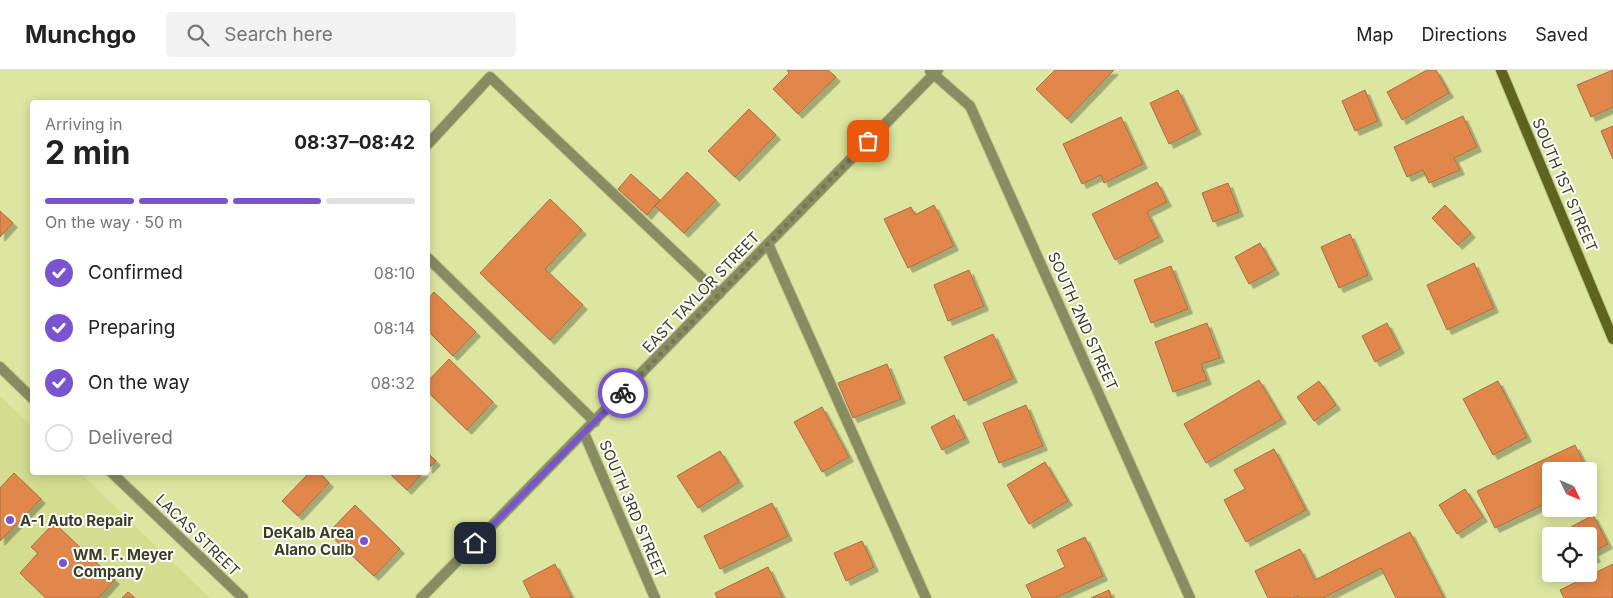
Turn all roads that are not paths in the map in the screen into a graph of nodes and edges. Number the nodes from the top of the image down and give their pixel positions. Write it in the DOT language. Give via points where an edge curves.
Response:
graph roads {
  1 [pos="1501,70"];
  2 [pos="933,71"];
  3 [pos="430,142"];
  4 [pos="768,244"];
  5 [pos="430,260"];
  6 [pos="720,294"];
  7 [pos="1613,339"];
  8 [pos="0,367"];
  9 [pos="30,396"];
  10 [pos="595,422"];
  11 [pos="584,433"];
  12 [pos="114,475"];
  13 [pos="243,598"];
  14 [pos="421,598"];
  15 [pos="655,598"];
  16 [pos="926,598"];
  17 [pos="1190,598"];
  1 -- 7 [label="street, SOUTH 1ST STREET"];
  2 -- 4 [label="street, EAST TAYLOR STREET"];
  2 -- 17 [label="street, SOUTH 2ND STREET" via="970,106"];
  3 -- 6 [label="street" via="490,77"];
  4 -- 6 [label="street, EAST TAYLOR STREET"];
  4 -- 16 [label="street"];
  5 -- 10 [label="street"];
  6 -- 10 [label="street, EAST TAYLOR STREET"];
  8 -- 9 [label="street"];
  10 -- 11 [label="street, EAST TAYLOR STREET"];
  11 -- 14 [label="street, EAST TAYLOR STREET"];
  11 -- 15 [label="street, SOUTH 3RD STREET"];
  12 -- 13 [label="street, LACAS STREET"];
}
